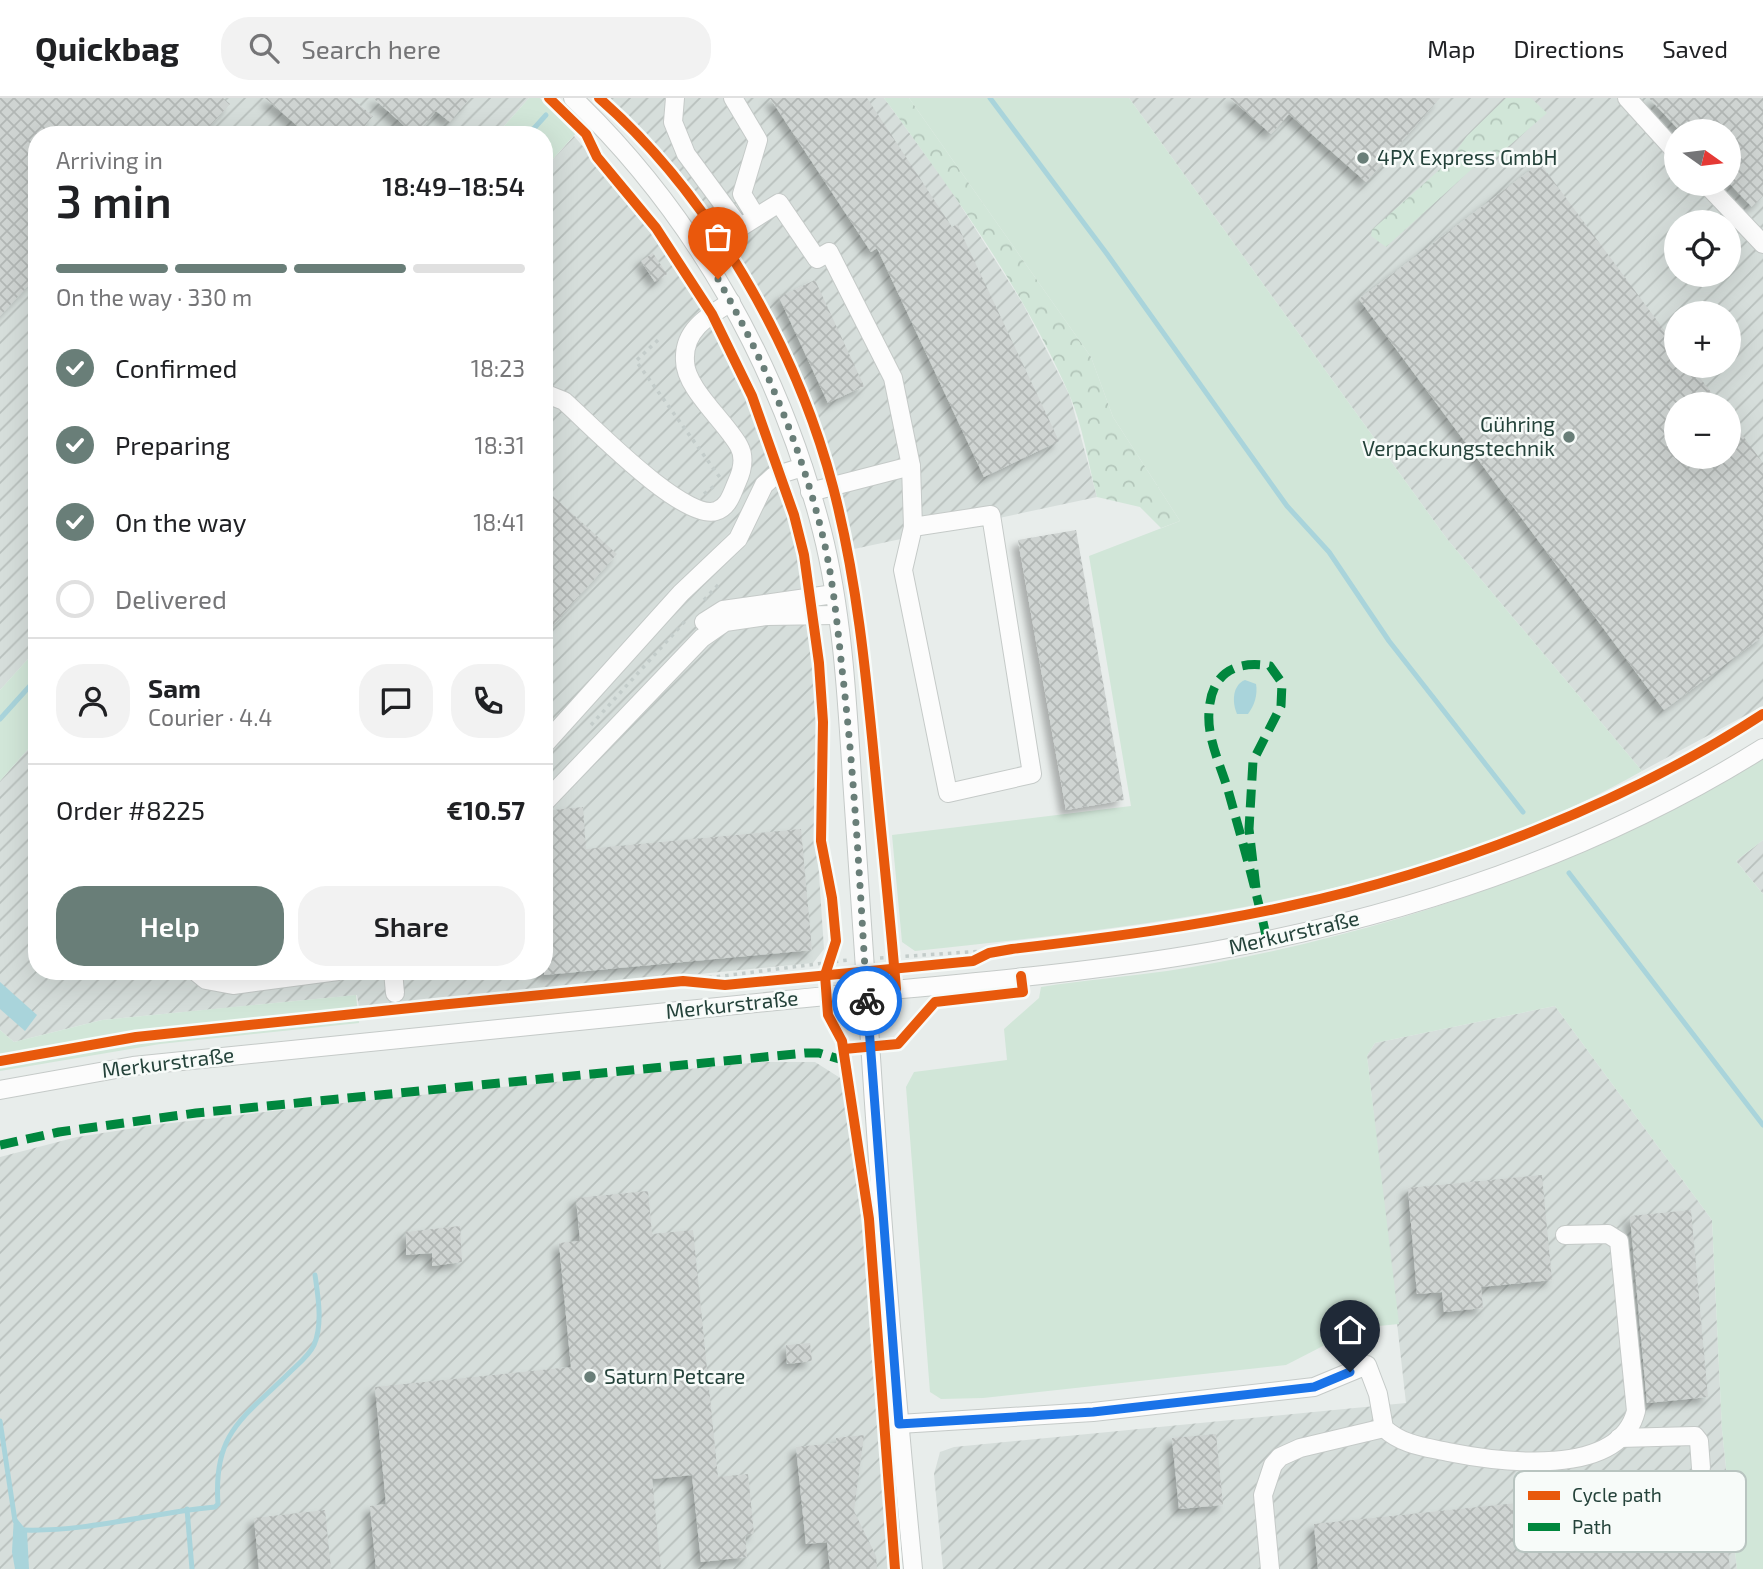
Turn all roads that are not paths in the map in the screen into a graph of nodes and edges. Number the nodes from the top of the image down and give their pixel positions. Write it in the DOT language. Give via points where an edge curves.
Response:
graph roads {
  1 [pos="573,98"];
  2 [pos="675,98"];
  3 [pos="733,98"];
  4 [pos="1627,98"];
  5 [pos="1664,139"];
  6 [pos="1717,196"];
  7 [pos="756,216"];
  8 [pos="739,226"];
  9 [pos="1763,244"];
  10 [pos="701,252"];
  11 [pos="731,302"];
  12 [pos="553,397"];
  13 [pos="911,466"];
  14 [pos="803,467"];
  15 [pos="810,492"];
  16 [pos="913,527"];
  17 [pos="834,594"];
  18 [pos="836,615"];
  19 [pos="553,735"];
  20 [pos="597,746"];
  21 [pos="1763,748"];
  22 [pos="553,793"];
  23 [pos="206,980"];
  24 [pos="270,980"];
  25 [pos="394,980"];
  26 [pos="867,992"];
  27 [pos="395,993"];
  28 [pos="0,1090"];
  29 [pos="1565,1235"];
  30 [pos="899,1424"];
  31 [pos="1384,1428"];
  32 [pos="1619,1438"];
  33 [pos="1701,1468"];
  34 [pos="913,1569"];
  35 [pos="1270,1569"];
  1 -- 10 [label="street" via="634,162"];
  2 -- 8 [label="street" via="673,122 686,154"];
  3 -- 7 [label="street" via="758,140 742,194"];
  4 -- 5 [label="street"];
  6 -- 9 [label="street"];
  7 -- 8 [label="street"];
  7 -- 13 [label="street" via="779,203 817,259 829,252 894,378"];
  8 -- 10 [label="street"];
  10 -- 11 [label="street"];
  11 -- 12 [label="street" via="701,322 686,345 684,363 689,378 740,448 742,461 729,502 722,508 702,513 676,501 564,401"];
  11 -- 14 [label="street" via="777,397"];
  13 -- 15 [label="street"];
  13 -- 16 [label="street"];
  14 -- 15 [label="street"];
  14 -- 19 [label="street" via="774,476 764,485 738,539 681,593"];
  15 -- 17 [label="street"];
  16 -- 16 [label="street" via="903,570 948,793 1032,774 991,514"];
  17 -- 18 [label="street"];
  17 -- 20 [label="street" via="723,610 699,625"];
  18 -- 20 [label="street" via="725,622 702,638"];
  18 -- 26 [label="street"];
  20 -- 22 [label="street"];
  21 -- 26 [label="street, Merkurstraße" via="1580,843 1443,894 1364,917 1187,955"];
  23 -- 24 [label="street" via="233,985"];
  25 -- 27 [label="street"];
  26 -- 28 [label="street, Merkurstraße" via="159,1063"];
  26 -- 30 [label="street"];
  29 -- 32 [label="street" via="1608,1234 1619,1241 1636,1411"];
  30 -- 31 [label="street" via="1093,1412 1314,1387 1367,1365"];
  30 -- 34 [label="street"];
  31 -- 32 [label="street" via="1402,1442 1418,1446 1529,1463 1595,1452"];
  31 -- 35 [label="street" via="1300,1448 1273,1465 1263,1495"];
  32 -- 33 [label="street" via="1695,1436"];
}
